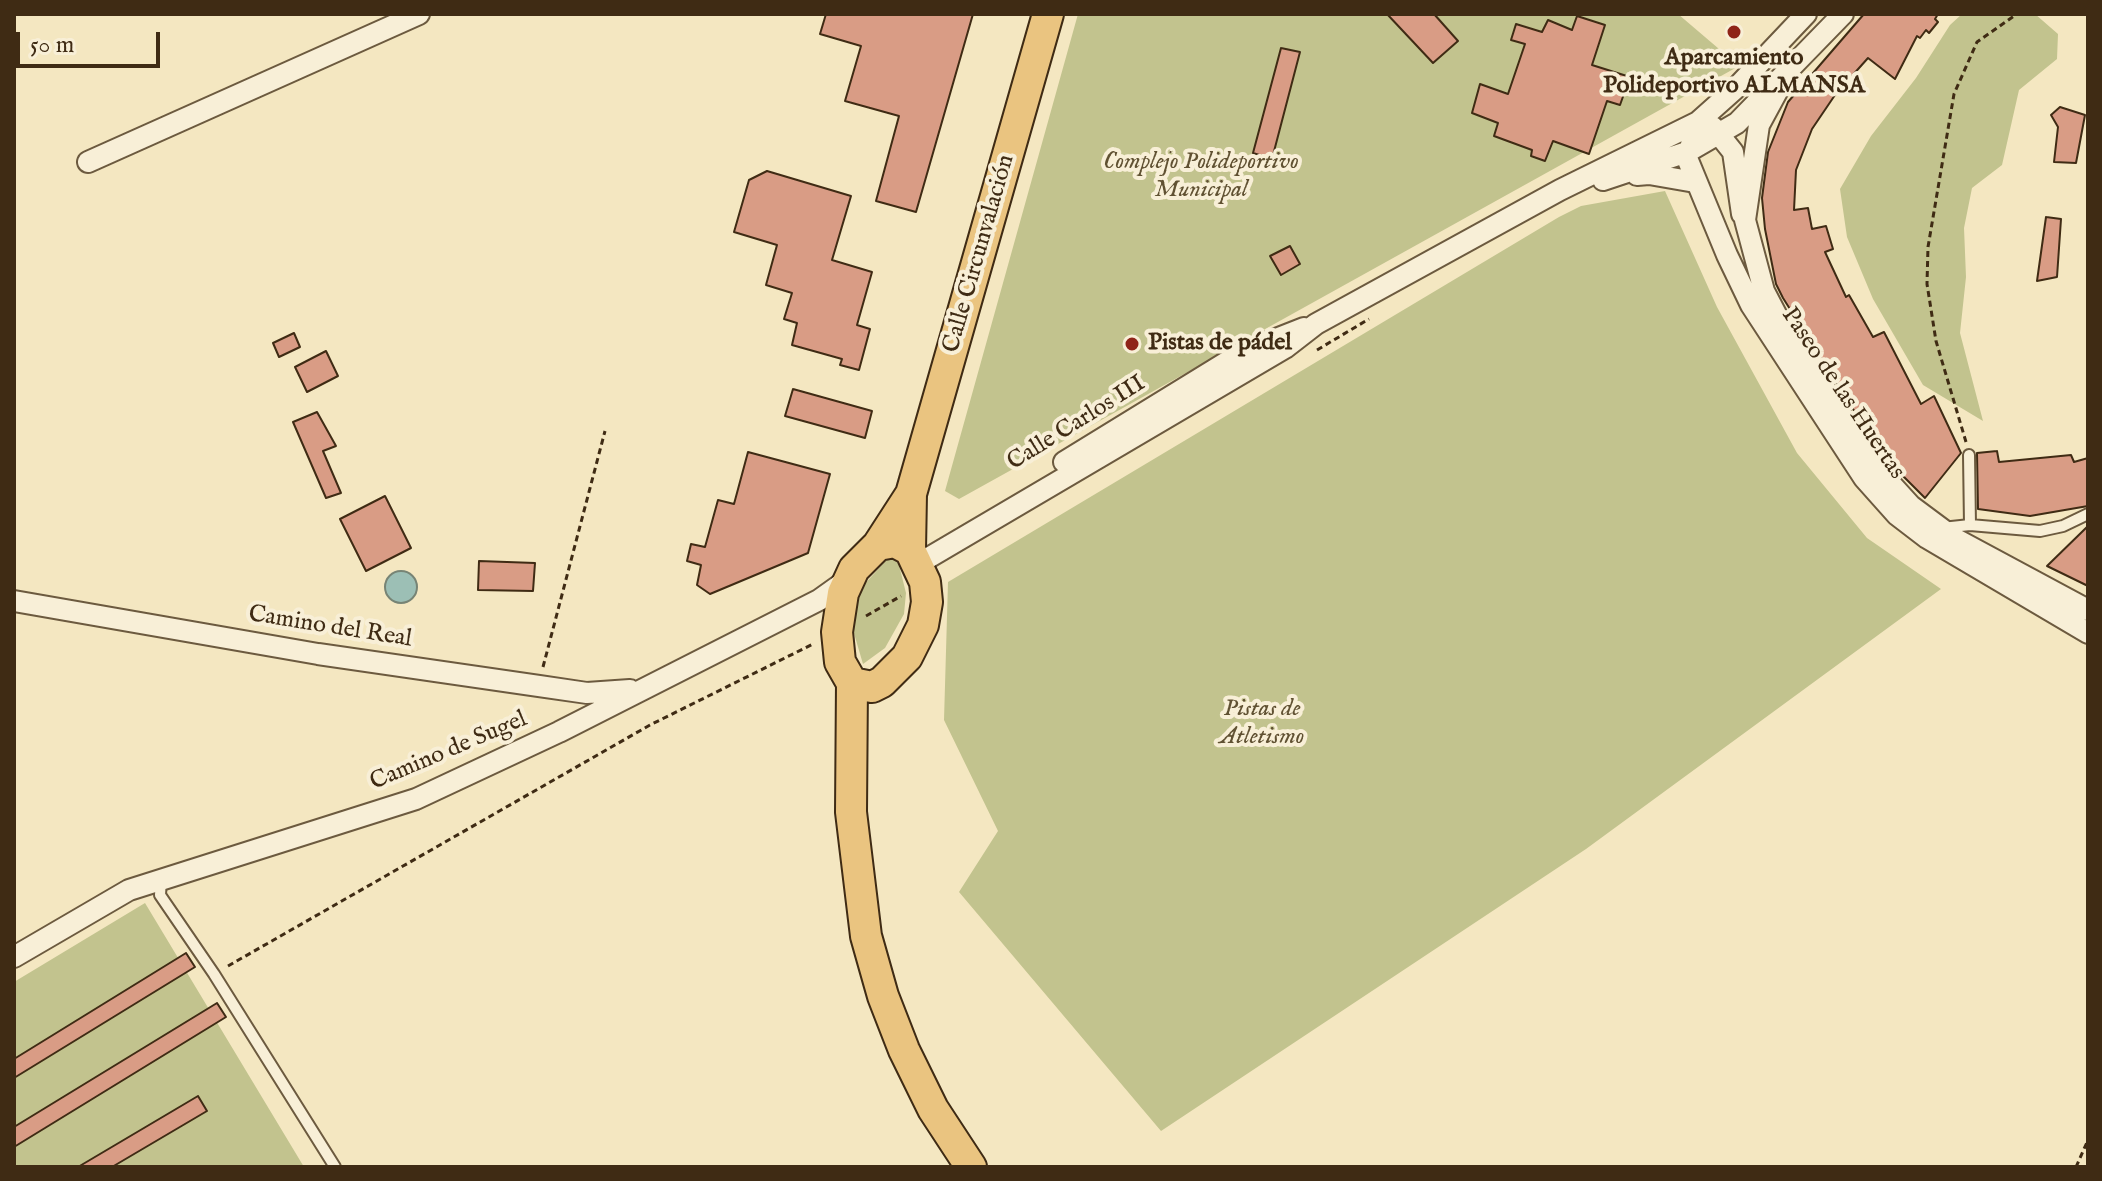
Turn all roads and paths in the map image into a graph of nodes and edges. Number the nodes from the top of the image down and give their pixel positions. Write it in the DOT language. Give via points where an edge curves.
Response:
graph roads {
  1 [pos="419,14"];
  2 [pos="1048,14"];
  3 [pos="1806,14"];
  4 [pos="1843,14"];
  5 [pos="2017,14"];
  6 [pos="1785,77"];
  7 [pos="1698,122"];
  8 [pos="1705,142"];
  9 [pos="88,162"];
  10 [pos="1609,179"];
  11 [pos="1695,182"];
  12 [pos="1560,190"];
  13 [pos="1745,220"];
  14 [pos="605,431"];
  15 [pos="1969,455"];
  16 [pos="911,494"];
  17 [pos="2088,514"];
  18 [pos="1970,525"];
  19 [pos="1940,528"];
  20 [pos="878,545"];
  21 [pos="914,557"];
  22 [pos="847,580"];
  23 [pos="14,601"];
  24 [pos="2088,610"];
  25 [pos="2088,633"];
  26 [pos="862,685"];
  27 [pos="539,686"];
  28 [pos="638,689"];
  29 [pos="161,879"];
  30 [pos="14,957"];
  31 [pos="2088,1140"];
  32 [pos="335,1167"];
  33 [pos="971,1167"];
  34 [pos="2076,1167"];
  1 -- 9 [label="street"];
  2 -- 16 [label="main road, Calle Circunvalación"];
  3 -- 7 [label="street"];
  4 -- 6 [label="street"];
  5 -- 15 [label="path" via="1977,42 1954,94 1928,247 1927,284 1936,341"];
  6 -- 8 [label="street, Calle Carlos III" via="1748,114"];
  6 -- 13 [label="street, Paseo de las Huertas" via="1759,125"];
  7 -- 8 [label="street"];
  7 -- 8 [label="street" via="1710,125"];
  7 -- 12 [label="street, Calle Carlos III"];
  8 -- 10 [label="street, Calle Carlos III"];
  8 -- 11 [label="street, Paseo de las Huertas"];
  8 -- 13 [label="street, Paseo de las Huertas" via="1733,152"];
  10 -- 11 [label="street" via="1649,174"];
  10 -- 12 [label="street, Calle Carlos III"];
  11 -- 25 [label="street, Paseo de las Huertas" via="1751,305 1864,478 1897,515 1927,538"];
  12 -- 21 [label="street, Calle Carlos III" via="1316,324 1285,348"];
  13 -- 19 [label="street, Paseo de las Huertas" via="1764,291 1777,316 1870,461 1911,506"];
  14 -- 27 [label="path"];
  15 -- 18 [label="lane"];
  16 -- 20 [label="main road"];
  16 -- 21 [label="main road"];
  17 -- 18 [label="lane" via="2040,531"];
  18 -- 19 [label="lane"];
  19 -- 24 [label="street, Paseo de las Huertas"];
  20 -- 21 [label="main road" via="895,542"];
  20 -- 22 [label="main road"];
  21 -- 26 [label="main road" via="927,591 923,625 907,657 882,682"];
  22 -- 26 [label="main road" via="837,632 840,662"];
  22 -- 28 [label="street, Camino de Sugel" via="819,600"];
  23 -- 27 [label="street, Camino del Real"];
  26 -- 33 [label="main road" via="851,749 851,812 856,876 875,970 918,1080"];
  27 -- 28 [label="street, Camino del Real" via="587,693"];
  28 -- 29 [label="street, Camino de Sugel" via="416,799"];
  29 -- 30 [label="street, Camino de Sugel" via="129,890"];
  29 -- 32 [label="lane" via="160,895"];
  31 -- 34 [label="path"];
}
